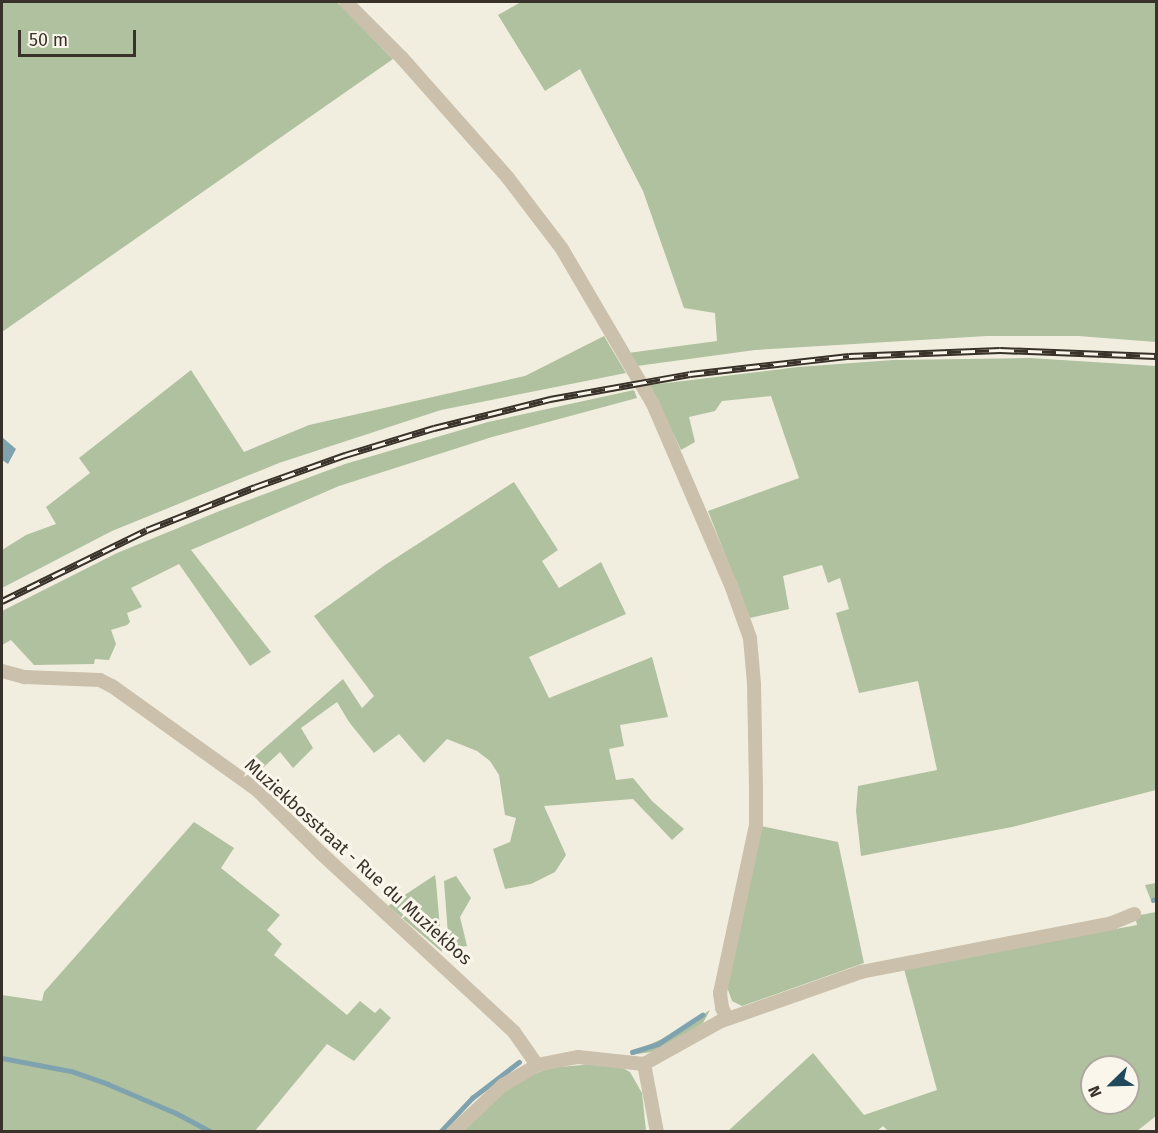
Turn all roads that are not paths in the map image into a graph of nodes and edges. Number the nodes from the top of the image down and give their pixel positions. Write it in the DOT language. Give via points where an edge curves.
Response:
graph roads {
  1 [pos="346,2"];
  2 [pos="2,671"];
  3 [pos="1134,914"];
  4 [pos="727,1018"];
  5 [pos="644,1064"];
  6 [pos="537,1065"];
  7 [pos="453,1131"];
  8 [pos="657,1131"];
  1 -- 4 [label="street" via="402,58 508,177 562,249 653,404 731,585 750,638 752,656 756,825 721,985 722,1008"];
  2 -- 6 [label="street, Muziekbosstraat - Rue du Muziekbos" via="25,677 100,680 256,789 506,1025 531,1052"];
  3 -- 4 [label="street" via="1112,923 883,966"];
  4 -- 5 [label="street"];
  5 -- 6 [label="street" via="578,1057"];
  5 -- 8 [label="street"];
  6 -- 7 [label="street" via="503,1085"];
}
